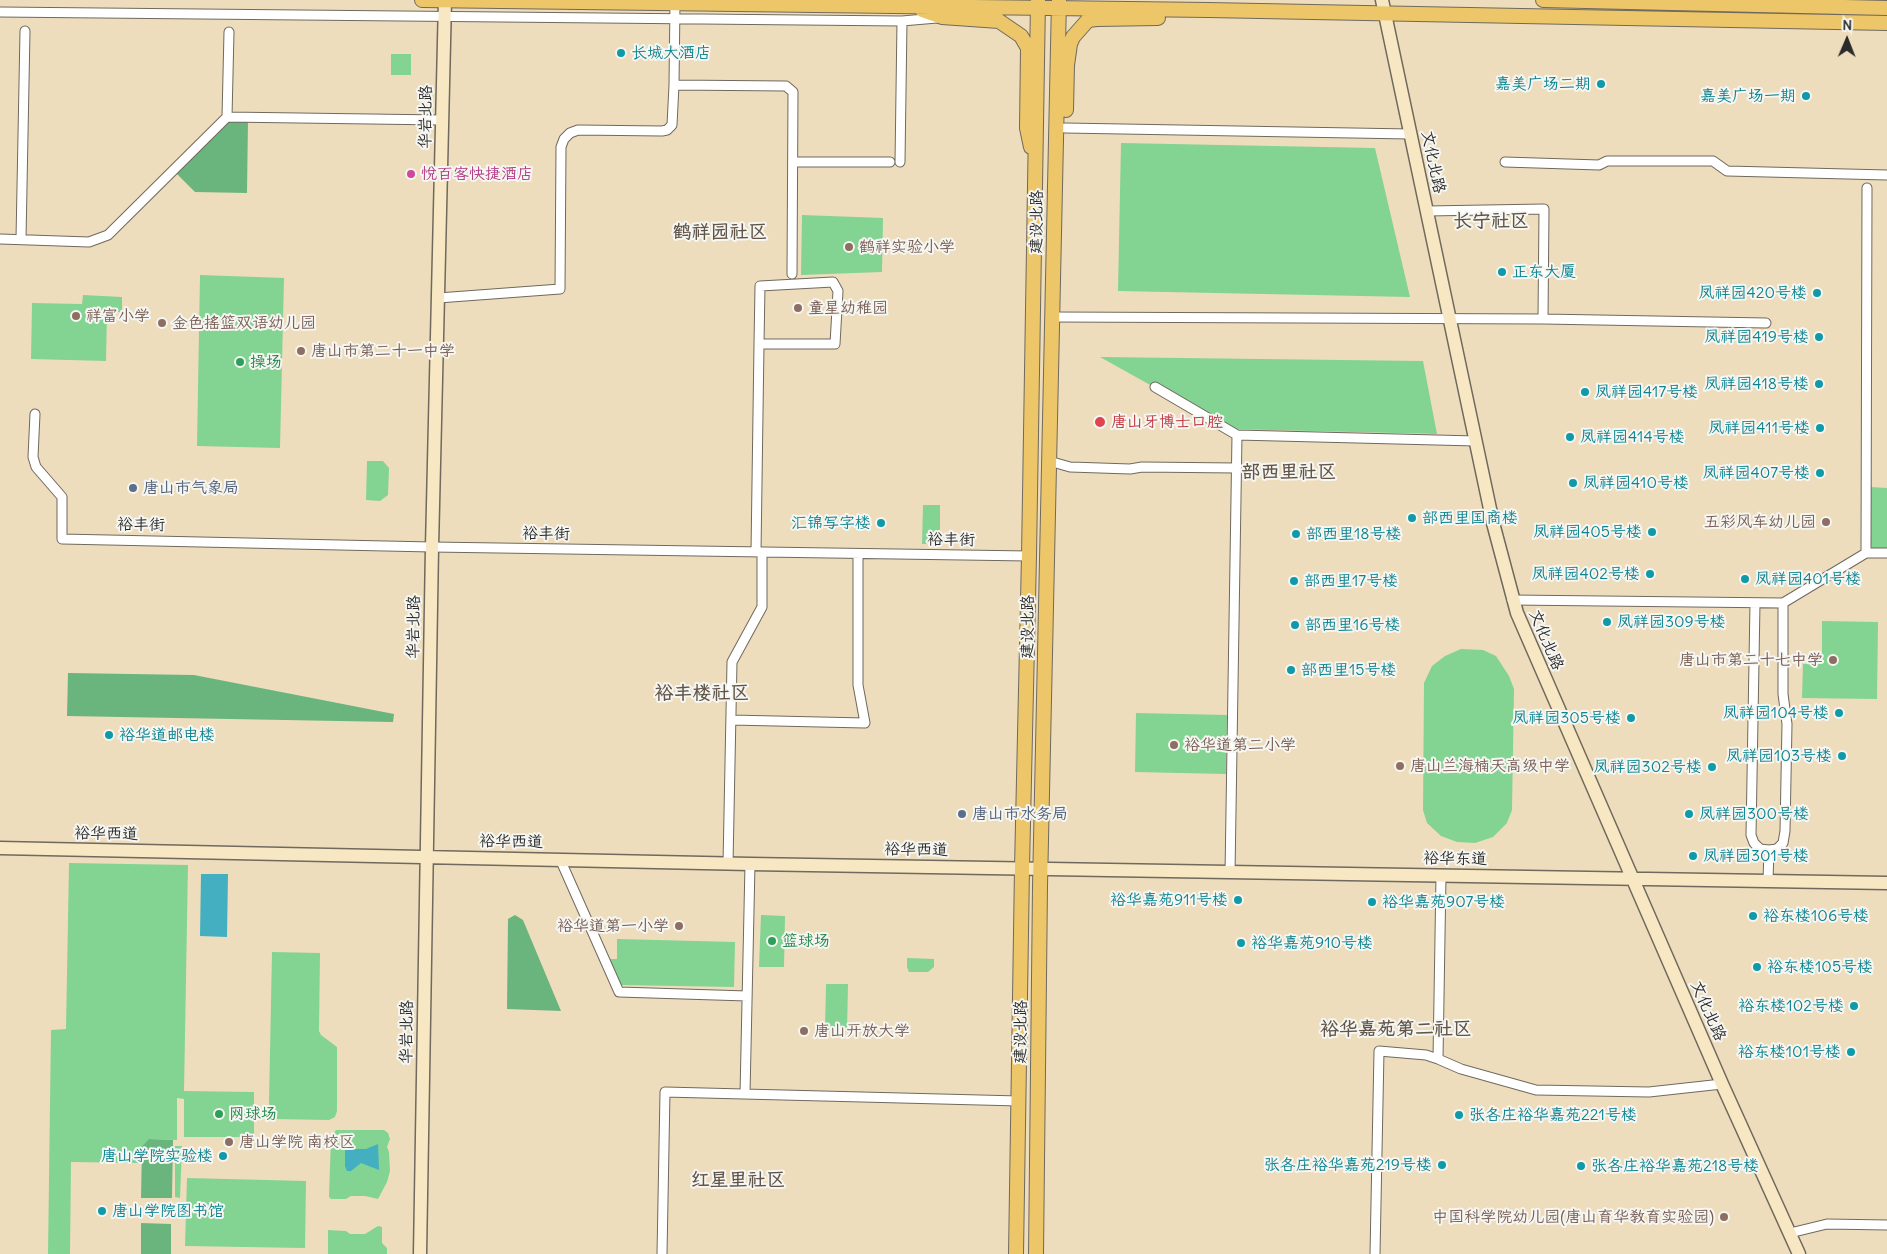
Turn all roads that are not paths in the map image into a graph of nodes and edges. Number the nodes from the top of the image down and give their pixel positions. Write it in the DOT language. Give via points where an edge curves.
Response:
graph roads {
  1 [pos="422,0"];
  2 [pos="445,0"];
  3 [pos="1543,0"];
  4 [pos="675,3"];
  5 [pos="1038,4"];
  6 [pos="1058,4"];
  7 [pos="912,6"];
  8 [pos="1383,6"];
  9 [pos="1887,8"];
  10 [pos="1208,10"];
  11 [pos="0,12"];
  12 [pos="444,16"];
  13 [pos="942,17"];
  14 [pos="675,18"];
  15 [pos="902,21"];
  16 [pos="1887,23"];
  17 [pos="25,32"];
  18 [pos="229,32"];
  19 [pos="674,85"];
  20 [pos="227,117"];
  21 [pos="442,120"];
  22 [pos="1065,128"];
  23 [pos="1410,134"];
  24 [pos="794,162"];
  25 [pos="890,162"];
  26 [pos="900,162"];
  27 [pos="1504,162"];
  28 [pos="1055,174"];
  29 [pos="1887,174"];
  30 [pos="1036,175"];
  31 [pos="1867,188"];
  32 [pos="1427,210"];
  33 [pos="0,239"];
  34 [pos="21,240"];
  35 [pos="792,274"];
  36 [pos="438,298"];
  37 [pos="1053,317"];
  38 [pos="1450,319"];
  39 [pos="1543,319"];
  40 [pos="1766,323"];
  41 [pos="759,344"];
  42 [pos="1155,387"];
  43 [pos="35,414"];
  44 [pos="1237,435"];
  45 [pos="1476,441"];
  46 [pos="1049,461"];
  47 [pos="1236,468"];
  48 [pos="432,547"];
  49 [pos="759,552"];
  50 [pos="1866,553"];
  51 [pos="858,554"];
  52 [pos="1887,554"];
  53 [pos="1029,556"];
  54 [pos="1512,600"];
  55 [pos="1755,603"];
  56 [pos="1783,604"];
  57 [pos="731,720"];
  58 [pos="0,848"];
  59 [pos="1769,850"];
  60 [pos="427,857"];
  61 [pos="560,859"];
  62 [pos="728,864"];
  63 [pos="750,864"];
  64 [pos="1022,868"];
  65 [pos="1041,869"];
  66 [pos="1230,873"];
  67 [pos="1441,875"];
  68 [pos="1633,878"];
  69 [pos="1768,880"];
  70 [pos="1887,883"];
  71 [pos="747,996"];
  72 [pos="1438,1059"];
  73 [pos="1722,1084"];
  74 [pos="745,1094"];
  75 [pos="1018,1101"];
  76 [pos="1887,1225"];
  77 [pos="1790,1233"];
  78 [pos="420,1254"];
  79 [pos="662,1254"];
  80 [pos="1016,1254"];
  81 [pos="1036,1254"];
  82 [pos="1375,1254"];
  83 [pos="1799,1254"];
  1 -- 2 [label="main road"];
  2 -- 4 [label="main road"];
  2 -- 12 [label="street, 华岩北路"];
  3 -- 9 [label="main road"];
  4 -- 7 [label="main road"];
  4 -- 14 [label="street"];
  5 -- 6 [label="main road"];
  5 -- 7 [label="main road"];
  5 -- 30 [label="main road, 建设北路"];
  6 -- 10 [label="main road"];
  6 -- 28 [label="main road, 建设北路"];
  7 -- 13 [label="main road"];
  8 -- 10 [label="main road"];
  8 -- 16 [label="main road"];
  8 -- 23 [label="street, 文化北路"];
  10 -- 22 [label="main road" via="1182,18 1088,20 1070,44"];
  11 -- 12 [label="street"];
  12 -- 14 [label="street"];
  12 -- 21 [label="street, 华岩北路"];
  13 -- 15 [label="street"];
  13 -- 30 [label="main road" via="999,21 1021,36 1028,48 1027,128"];
  14 -- 15 [label="street"];
  14 -- 19 [label="street"];
  15 -- 26 [label="street"];
  17 -- 34 [label="street"];
  18 -- 20 [label="street"];
  19 -- 24 [label="street" via="786,86 793,92"];
  19 -- 36 [label="street" via="674,120 667,130 578,130 564,139 561,147 560,290"];
  20 -- 21 [label="street"];
  20 -- 34 [label="street" via="108,234 89,242"];
  21 -- 36 [label="street, 华岩北路"];
  22 -- 23 [label="street"];
  22 -- 28 [label="main road"];
  23 -- 32 [label="street, 文化北路"];
  24 -- 25 [label="street"];
  24 -- 35 [label="street"];
  27 -- 29 [label="street" via="1599,165 1607,161 1713,161 1727,170"];
  28 -- 37 [label="main road, 建设北路"];
  30 -- 53 [label="main road, 建设北路"];
  31 -- 50 [label="street"];
  32 -- 38 [label="street, 文化北路"];
  32 -- 39 [label="street" via="1544,209"];
  33 -- 34 [label="street"];
  36 -- 48 [label="street, 华岩北路"];
  37 -- 38 [label="street"];
  37 -- 46 [label="main road, 建设北路"];
  38 -- 39 [label="street"];
  38 -- 45 [label="street, 文化北路"];
  39 -- 40 [label="street"];
  41 -- 41 [label="street" via="835,344 838,291 833,282 760,286"];
  41 -- 49 [label="street"];
  42 -- 44 [label="street"];
  43 -- 48 [label="street, 裕丰街" via="33,457 36,467 62,497 62,539"];
  44 -- 45 [label="street"];
  44 -- 47 [label="street"];
  45 -- 54 [label="street, 文化北路"];
  46 -- 47 [label="street" via="1070,467"];
  46 -- 65 [label="main road, 建设北路"];
  47 -- 66 [label="street"];
  48 -- 49 [label="street, 裕丰街"];
  48 -- 60 [label="street, 华岩北路"];
  49 -- 51 [label="street, 裕丰街"];
  49 -- 57 [label="street" via="762,607 732,662"];
  50 -- 52 [label="street"];
  50 -- 56 [label="street"];
  51 -- 53 [label="street, 裕丰街"];
  51 -- 57 [label="street" via="858,685 865,723"];
  53 -- 64 [label="main road, 建设北路"];
  54 -- 55 [label="street"];
  54 -- 68 [label="street, 文化北路"];
  55 -- 56 [label="street"];
  55 -- 59 [label="street" via="1751,835 1760,849"];
  56 -- 59 [label="street" via="1782,694 1787,724 1785,831 1783,843"];
  57 -- 62 [label="street"];
  58 -- 60 [label="street, 裕华西道"];
  59 -- 69 [label="street"];
  60 -- 61 [label="street, 裕华西道"];
  60 -- 78 [label="street, 华岩北路"];
  61 -- 62 [label="street, 裕华西道"];
  61 -- 71 [label="street" via="619,992"];
  62 -- 63 [label="street, 裕华西道"];
  63 -- 64 [label="street, 裕华西道"];
  63 -- 71 [label="street"];
  64 -- 65 [label="street, 裕华东道"];
  64 -- 75 [label="main road, 建设北路"];
  65 -- 66 [label="street, 裕华东道"];
  65 -- 81 [label="main road, 建设北路"];
  66 -- 67 [label="street, 裕华东道"];
  67 -- 68 [label="street, 裕华东道"];
  67 -- 72 [label="street"];
  68 -- 69 [label="street, 裕华东道"];
  68 -- 73 [label="street, 文化北路"];
  69 -- 70 [label="street, 裕华东道"];
  71 -- 74 [label="street"];
  72 -- 73 [label="street" via="1461,1070 1536,1090 1649,1092"];
  72 -- 82 [label="street" via="1379,1051"];
  73 -- 77 [label="street, 文化北路"];
  74 -- 75 [label="street"];
  74 -- 79 [label="street" via="664,1092"];
  75 -- 80 [label="main road, 建设北路"];
  76 -- 77 [label="street" via="1827,1224"];
  77 -- 83 [label="street, 文化北路"];
}
